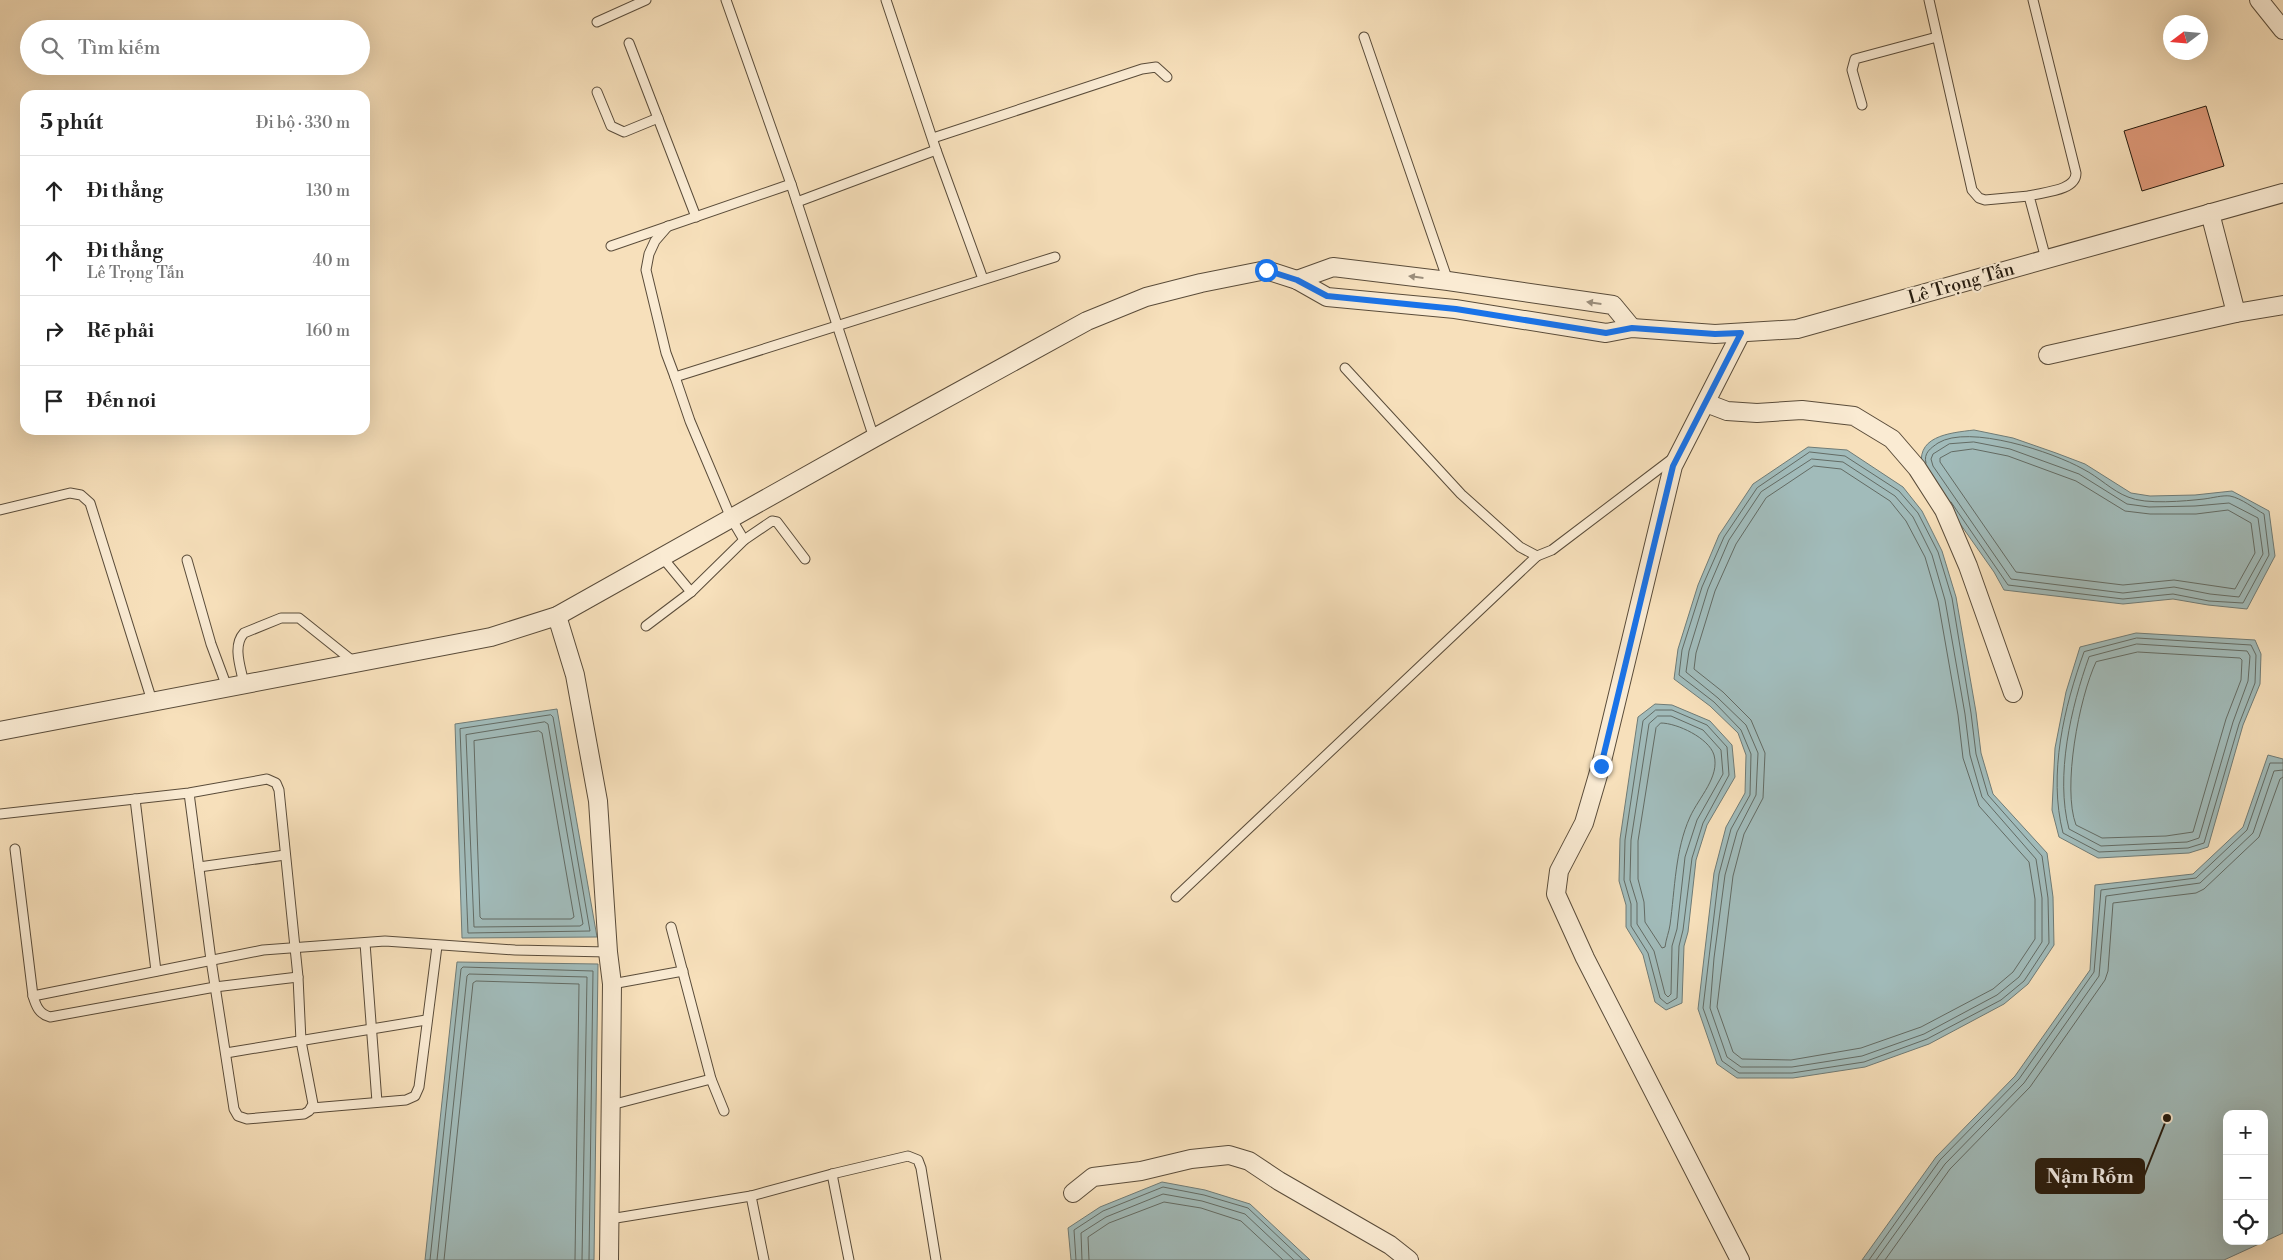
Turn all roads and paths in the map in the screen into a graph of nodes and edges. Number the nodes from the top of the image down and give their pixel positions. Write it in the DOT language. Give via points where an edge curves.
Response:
graph roads {
  1 [pos="646,0"];
  2 [pos="726,0"];
  3 [pos="886,0"];
  4 [pos="1929,0"];
  5 [pos="2034,0"];
  6 [pos="2259,0"];
  7 [pos="597,22"];
  8 [pos="2283,30"];
  9 [pos="1364,36"];
  10 [pos="1937,37"];
  11 [pos="629,42"];
  12 [pos="1167,77"];
  13 [pos="597,92"];
  14 [pos="1862,105"];
  15 [pos="658,118"];
  16 [pos="933,138"];
  17 [pos="936,150"];
  18 [pos="791,184"];
  19 [pos="2283,193"];
  20 [pos="2029,196"];
  21 [pos="797,202"];
  22 [pos="2210,213"];
  23 [pos="696,217"];
  24 [pos="668,226"];
  25 [pos="611,246"];
  26 [pos="1056,257"];
  27 [pos="2046,259"];
  28 [pos="983,280"];
  29 [pos="1297,280"];
  30 [pos="1448,281"];
  31 [pos="2283,305"];
  32 [pos="2236,313"];
  33 [pos="838,325"];
  34 [pos="1632,328"];
  35 [pos="1741,333"];
  36 [pos="2048,355"];
  37 [pos="1344,368"];
  38 [pos="676,377"];
  39 [pos="1706,403"];
  40 [pos="874,438"];
  41 [pos="1679,454"];
  42 [pos="0,510"];
  43 [pos="731,518"];
  44 [pos="744,540"];
  45 [pos="1538,556"];
  46 [pos="662,557"];
  47 [pos="805,558"];
  48 [pos="187,560"];
  49 [pos="691,592"];
  50 [pos="557,616"];
  51 [pos="646,626"];
  52 [pos="355,663"];
  53 [pos="235,685"];
  54 [pos="2013,693"];
  55 [pos="152,701"];
  56 [pos="0,730"];
  57 [pos="189,793"];
  58 [pos="135,799"];
  59 [pos="0,814"];
  60 [pos="15,849"];
  61 [pos="285,855"];
  62 [pos="199,867"];
  63 [pos="1176,897"];
  64 [pos="671,927"];
  65 [pos="365,943"];
  66 [pos="438,946"];
  67 [pos="294,948"];
  68 [pos="608,952"];
  69 [pos="211,960"];
  70 [pos="683,970"];
  71 [pos="156,971"];
  72 [pos="298,977"];
  73 [pos="612,984"];
  74 [pos="215,987"];
  75 [pos="33,996"];
  76 [pos="426,1020"];
  77 [pos="371,1029"];
  78 [pos="301,1042"];
  79 [pos="226,1053"];
  80 [pos="711,1079"];
  81 [pos="378,1102"];
  82 [pos="611,1105"];
  83 [pos="312,1108"];
  84 [pos="724,1111"];
  85 [pos="832,1174"];
  86 [pos="1073,1193"];
  87 [pos="751,1196"];
  88 [pos="610,1219"];
  89 [pos="609,1260"];
  90 [pos="764,1260"];
  91 [pos="849,1260"];
  92 [pos="936,1260"];
  93 [pos="1409,1260"];
  94 [pos="1740,1260"];
  1 -- 7 [label="lane"];
  2 -- 18 [label="lane"];
  3 -- 16 [label="lane"];
  4 -- 10 [label="lane"];
  5 -- 20 [label="lane" via="2076,173 2069,186"];
  6 -- 8 [label="street"];
  9 -- 30 [label="lane"];
  10 -- 14 [label="lane" via="1855,59 1852,70"];
  10 -- 20 [label="lane" via="1972,190 1985,200"];
  11 -- 15 [label="lane"];
  12 -- 16 [label="lane" via="1156,67 1142,69"];
  13 -- 15 [label="lane" via="611,126 624,132"];
  15 -- 23 [label="lane"];
  16 -- 17 [label="lane"];
  17 -- 21 [label="lane"];
  17 -- 28 [label="lane"];
  18 -- 21 [label="lane"];
  18 -- 23 [label="lane"];
  19 -- 22 [label="street, Lê Trọng Tấn"];
  20 -- 27 [label="lane"];
  21 -- 33 [label="lane"];
  22 -- 27 [label="street, Lê Trọng Tấn"];
  22 -- 32 [label="street"];
  23 -- 24 [label="lane"];
  24 -- 25 [label="lane"];
  24 -- 38 [label="lane" via="655,241 646,270 666,353"];
  26 -- 28 [label="lane"];
  27 -- 35 [label="street, Lê Trọng Tấn" via="1797,329"];
  28 -- 33 [label="lane"];
  30 -- 29 [label="street, one-way" via="1333,267"];
  29 -- 34 [label="street, Lê Trọng Tấn" via="1327,296 1456,309 1606,333"];
  29 -- 40 [label="street, Lê Trọng Tấn" via="1266,270 1146,297 1087,321"];
  34 -- 30 [label="street, one-way" via="1613,305"];
  31 -- 32 [label="street"];
  32 -- 36 [label="street"];
  33 -- 38 [label="lane"];
  33 -- 40 [label="lane"];
  34 -- 35 [label="street, Lê Trọng Tấn"];
  35 -- 39 [label="street"];
  37 -- 45 [label="lane" via="1461,494 1520,547"];
  38 -- 43 [label="lane" via="690,421"];
  39 -- 41 [label="street"];
  39 -- 54 [label="street" via="1728,412 1802,410 1854,416 1892,439 1917,468 1944,510 1968,566"];
  40 -- 43 [label="street, Lê Trọng Tấn"];
  41 -- 45 [label="lane" via="1552,550"];
  41 -- 94 [label="street" via="1673,466 1598,775 1584,823 1559,871 1556,894 1584,958"];
  42 -- 55 [label="lane" via="70,493 81,495 90,502"];
  43 -- 44 [label="lane"];
  43 -- 46 [label="street, Lê Trọng Tấn"];
  44 -- 47 [label="lane" via="772,521 777,522"];
  44 -- 49 [label="lane"];
  45 -- 63 [label="lane"];
  46 -- 49 [label="lane"];
  46 -- 50 [label="street, Lê Trọng Tấn"];
  48 -- 53 [label="lane" via="211,644"];
  49 -- 51 [label="lane"];
  50 -- 52 [label="street, Lê Trọng Tấn" via="491,637"];
  50 -- 68 [label="street" via="575,675 598,801"];
  52 -- 53 [label="street, Lê Trọng Tấn"];
  52 -- 53 [label="lane" via="302,620 281,618 240,636"];
  53 -- 55 [label="street, Lê Trọng Tấn"];
  55 -- 56 [label="street, Lê Trọng Tấn"];
  57 -- 58 [label="lane"];
  57 -- 61 [label="lane" via="273,780 279,790"];
  57 -- 62 [label="lane"];
  58 -- 59 [label="lane"];
  58 -- 71 [label="lane"];
  60 -- 75 [label="lane"];
  61 -- 62 [label="lane"];
  61 -- 67 [label="lane"];
  62 -- 69 [label="lane"];
  64 -- 70 [label="lane"];
  65 -- 66 [label="lane" via="385,941"];
  65 -- 67 [label="lane"];
  65 -- 77 [label="lane"];
  66 -- 68 [label="lane"];
  66 -- 76 [label="lane"];
  67 -- 69 [label="lane"];
  67 -- 72 [label="lane"];
  68 -- 73 [label="street"];
  69 -- 71 [label="lane"];
  69 -- 74 [label="lane"];
  70 -- 73 [label="lane"];
  70 -- 80 [label="lane"];
  71 -- 75 [label="lane"];
  72 -- 74 [label="lane"];
  72 -- 78 [label="lane"];
  73 -- 82 [label="street"];
  74 -- 75 [label="lane" via="50,1017 38,1010"];
  74 -- 79 [label="lane"];
  76 -- 77 [label="lane"];
  76 -- 81 [label="lane" via="415,1096 406,1100"];
  77 -- 78 [label="lane"];
  77 -- 81 [label="lane"];
  78 -- 79 [label="lane"];
  78 -- 83 [label="lane"];
  79 -- 83 [label="lane" via="234,1108 242,1118 304,1114"];
  80 -- 82 [label="lane"];
  80 -- 84 [label="lane"];
  81 -- 83 [label="lane"];
  82 -- 88 [label="street"];
  85 -- 87 [label="lane"];
  85 -- 91 [label="lane"];
  85 -- 92 [label="lane" via="904,1156 915,1158 922,1168"];
  86 -- 93 [label="street" via="1093,1177 1229,1155 1249,1162 1390,1245"];
  87 -- 88 [label="lane"];
  87 -- 90 [label="lane"];
  88 -- 89 [label="street"];
}
